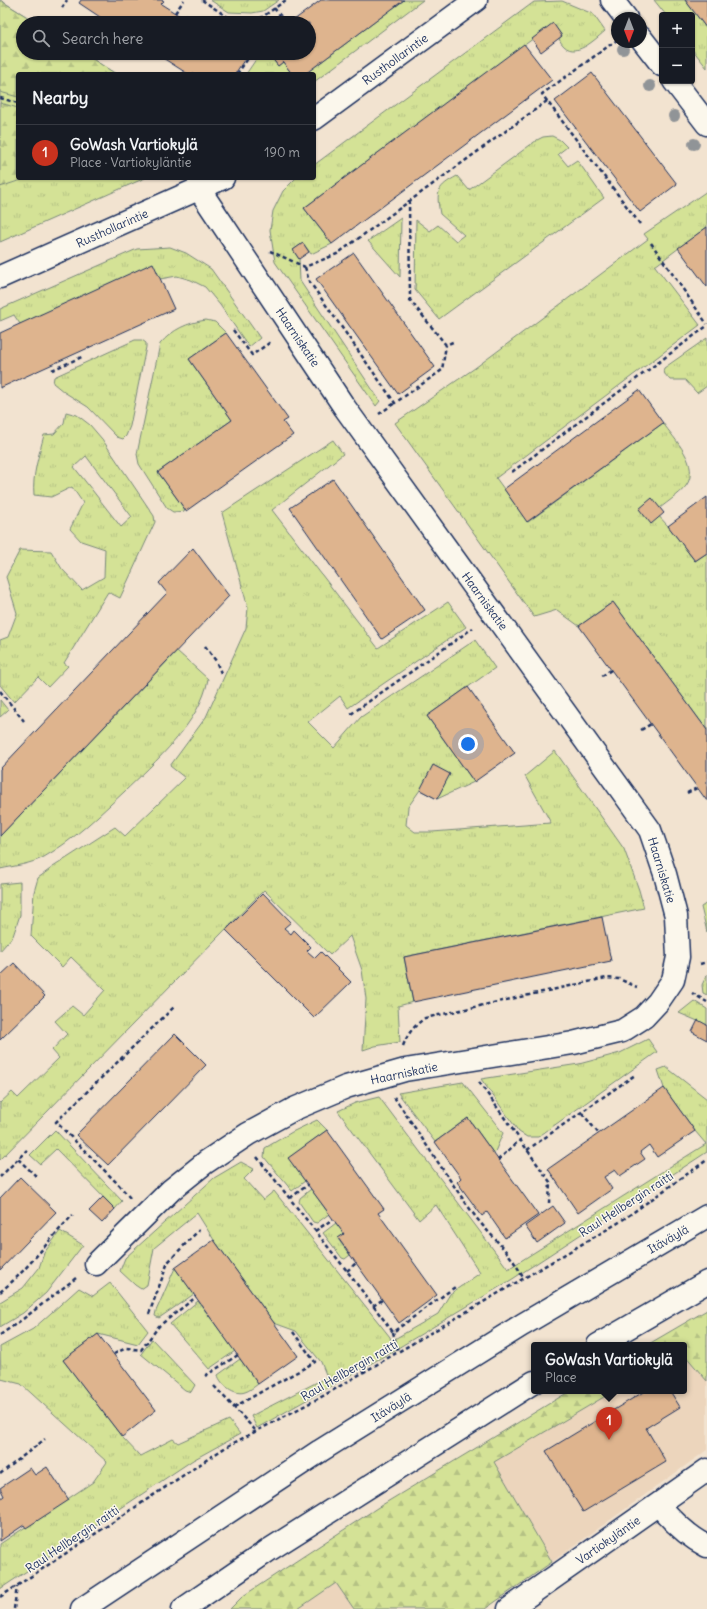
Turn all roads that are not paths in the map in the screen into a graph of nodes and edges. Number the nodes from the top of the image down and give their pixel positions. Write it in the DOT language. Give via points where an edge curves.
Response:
graph roads {
  1 [pos="476,0"];
  2 [pos="612,0"];
  3 [pos="621,12"];
  4 [pos="647,46"];
  5 [pos="659,61"];
  6 [pos="676,84"];
  7 [pos="316,118"];
  8 [pos="707,124"];
  9 [pos="219,180"];
  10 [pos="199,189"];
  11 [pos="0,278"];
  12 [pos="707,1216"];
  13 [pos="96,1264"];
  14 [pos="707,1282"];
  15 [pos="603,1342"];
  16 [pos="531,1384"];
  17 [pos="707,1470"];
  18 [pos="658,1505"];
  19 [pos="707,1546"];
  20 [pos="82,1609"];
  21 [pos="183,1609"];
  22 [pos="509,1609"];
  1 -- 7 [label="main road, Rusthollarintie"];
  2 -- 3 [label="main road"];
  4 -- 5 [label="main road"];
  6 -- 8 [label="main road"];
  9 -- 10 [label="main road, Rusthollarintie"];
  10 -- 11 [label="main road, Rusthollarintie"];
  10 -- 13 [label="main road, Haarniskatie" via="346,408 650,830 676,916 678,957 673,980 658,1002 644,1018 622,1031 573,1043 405,1070 346,1087 294,1109 206,1162 171,1190"];
  12 -- 20 [label="main road, Itäväylä" via="522,1325 320,1451"];
  14 -- 15 [label="main road"];
  16 -- 21 [label="main road" via="269,1550"];
  17 -- 18 [label="main road, Vartiokyläntie"];
  18 -- 19 [label="main road" via="672,1522"];
  18 -- 22 [label="main road, Vartiokyläntie"];
}
